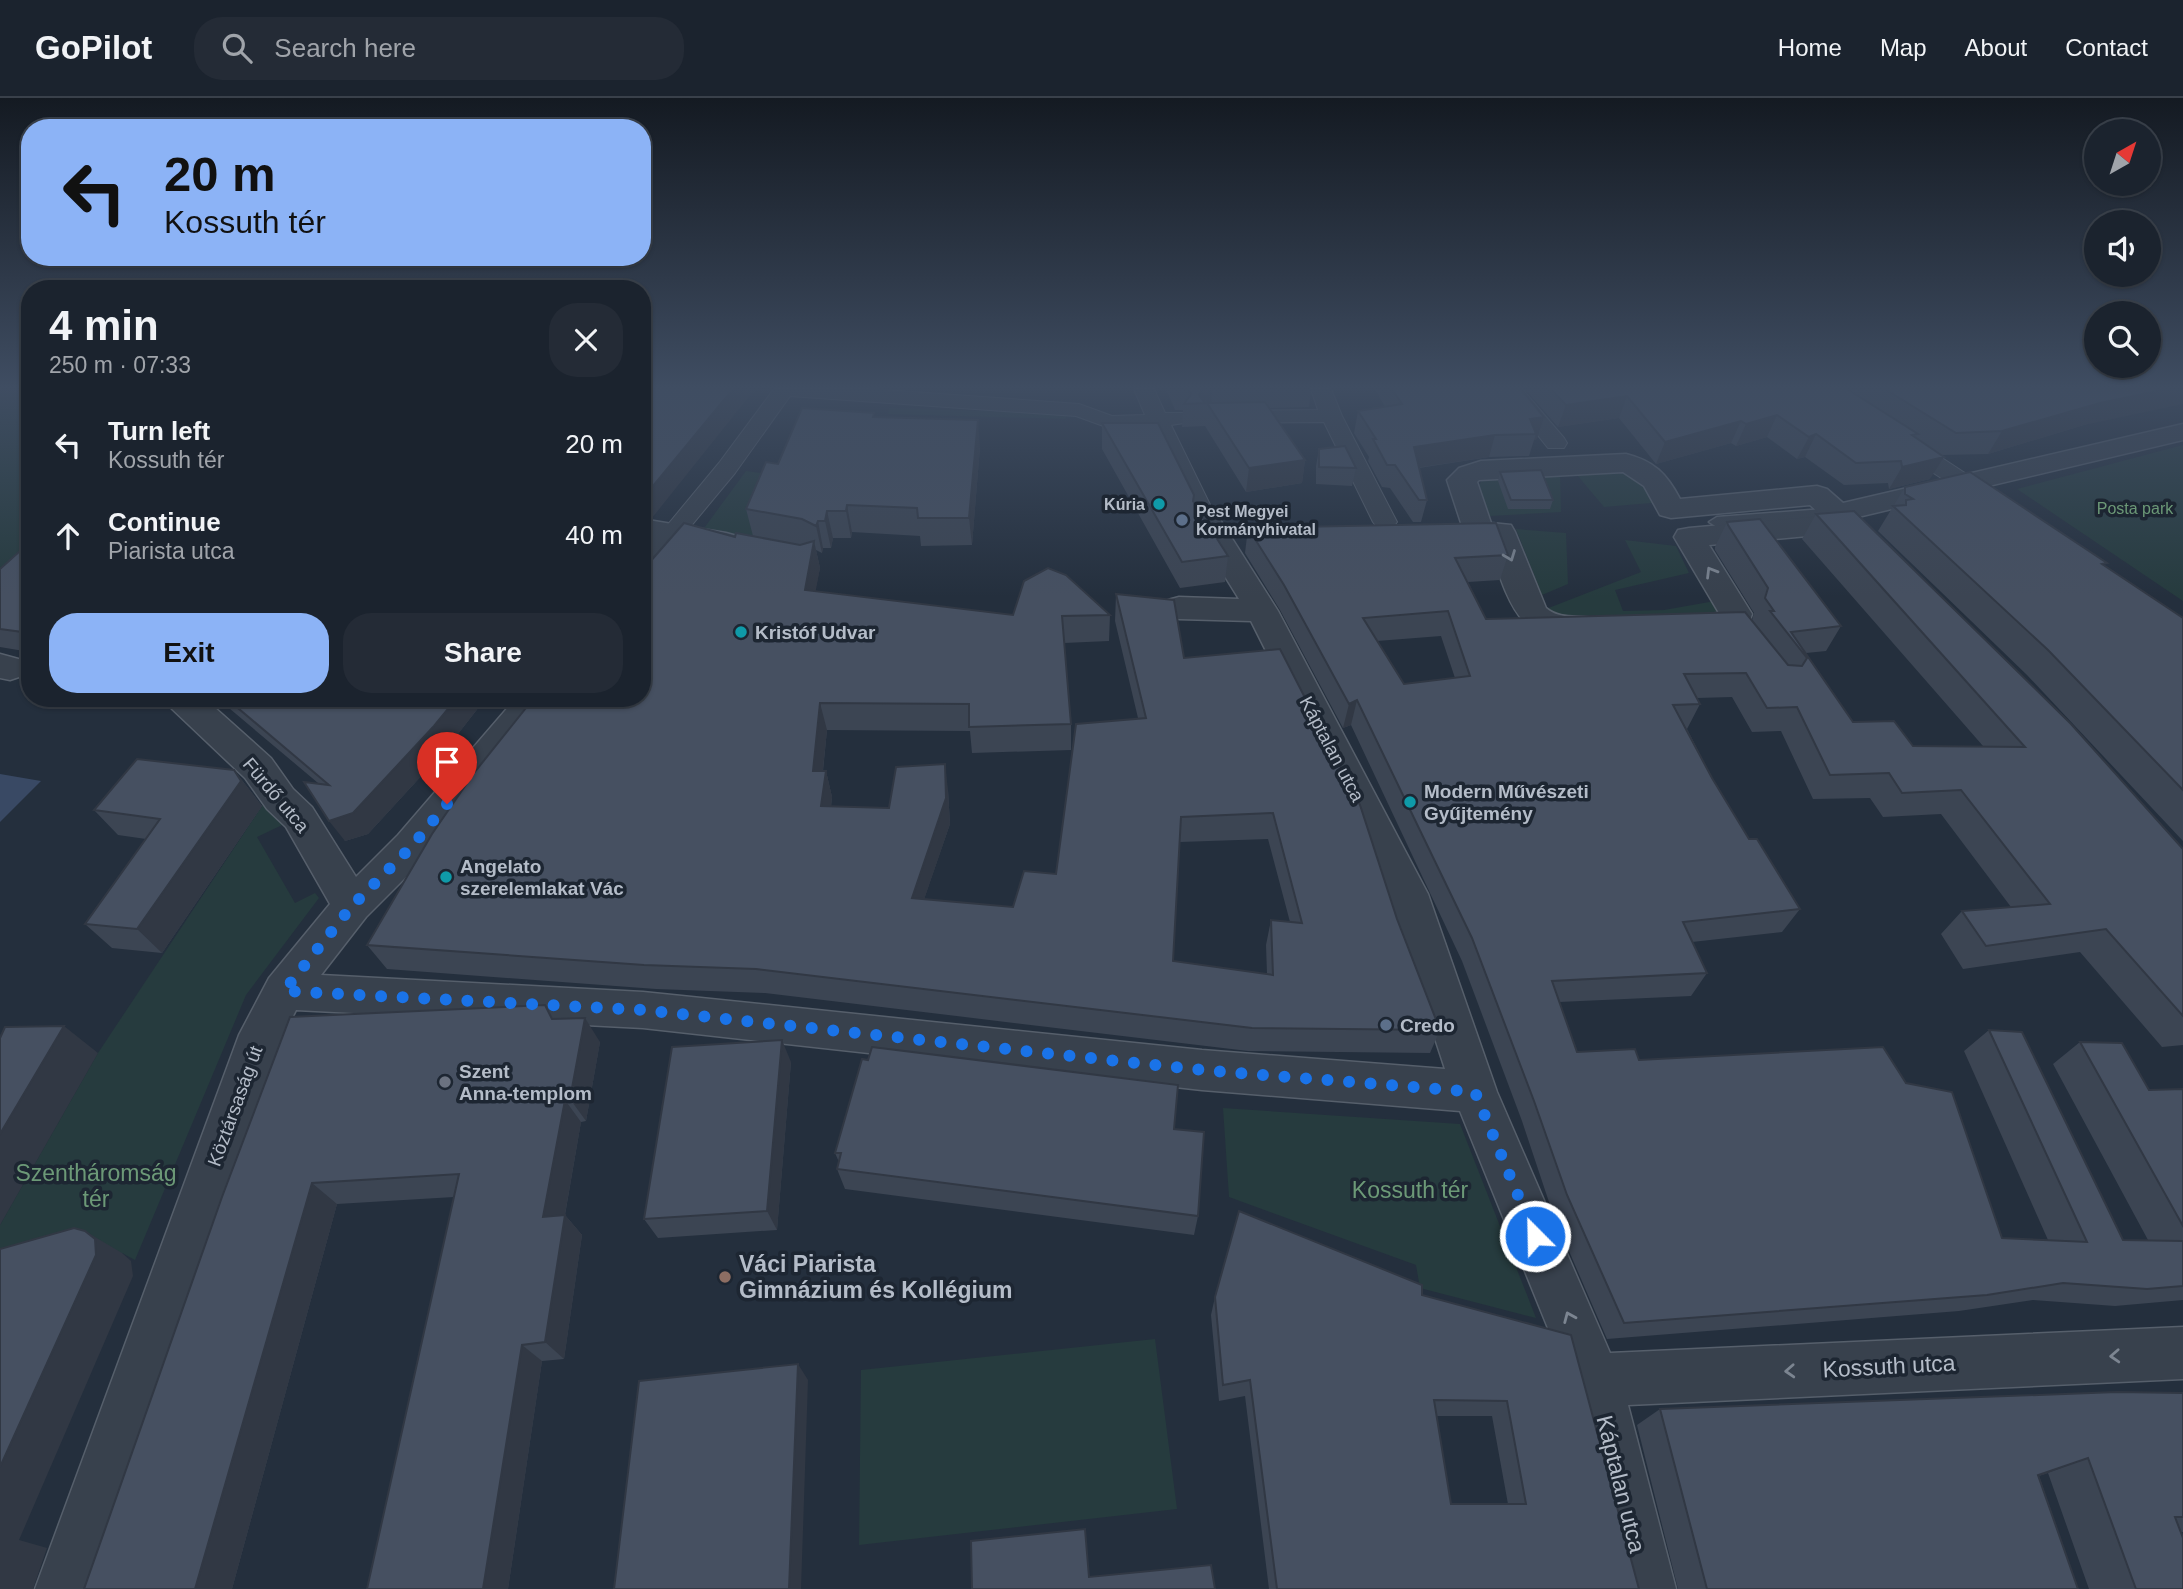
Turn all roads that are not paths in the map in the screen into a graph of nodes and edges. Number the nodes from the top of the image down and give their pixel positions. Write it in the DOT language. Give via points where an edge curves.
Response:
graph roads {
  1 [pos="734,459"];
  2 [pos="1183,459"];
  3 [pos="1347,459"];
  4 [pos="1927,459"];
  5 [pos="2072,459"];
  6 [pos="1966,484"];
  7 [pos="1993,503"];
  8 [pos="1671,509"];
  9 [pos="1842,518"];
  10 [pos="1717,523"];
  11 [pos="1373,528"];
  12 [pos="651,529"];
  13 [pos="673,533"];
  14 [pos="1212,533"];
  15 [pos="1415,533"];
  16 [pos="1689,537"];
  17 [pos="1256,540"];
  18 [pos="756,549"];
  19 [pos="651,559"];
  20 [pos="1899,573"];
  21 [pos="1180,608"];
  22 [pos="1262,611"];
  23 [pos="1662,625"];
  24 [pos="1609,626"];
  25 [pos="192,707"];
  26 [pos="528,707"];
  27 [pos="352,906"];
  28 [pos="284,991"];
  29 [pos="1475,1092"];
  30 [pos="2183,1353"];
  31 [pos="1595,1380"];
  32 [pos="64,1589"];
  33 [pos="1647,1589"];
  1 -- 13 [label="street"];
  2 -- 14 [label="street, Káptalan utca"];
  3 -- 11 [label="street"];
  4 -- 6 [label="street"];
  5 -- 6 [label="street"];
  6 -- 7 [label="street"];
  6 -- 9 [label="street"];
  8 -- 9 [label="street" via="1817,495"];
  8 -- 16 [label="street"];
  8 -- 24 [label="street, one-way" via="1653,477 1626,463 1477,465 1462,480 1466,532 1500,532 1530,611 1557,627"];
  9 -- 10 [label="lane"];
  9 -- 16 [label="street"];
  9 -- 20 [label="street"];
  11 -- 15 [label="street"];
  12 -- 13 [label="street"];
  13 -- 18 [label="street"];
  13 -- 19 [label="street"];
  14 -- 17 [label="street"];
  14 -- 22 [label="street, Káptalan utca"];
  23 -- 16 [label="street, one-way" via="1727,624 1739,630 1736,614"];
  21 -- 22 [label="street"];
  22 -- 29 [label="street, Káptalan utca" via="1408,894"];
  25 -- 27 [label="street, Fürdő utca" via="258,768 299,817"];
  26 -- 27 [label="street, Köztársaság út" via="412,846"];
  27 -- 28 [label="street, Köztársaság út"];
  28 -- 29 [label="street" via="643,1010 1202,1070"];
  28 -- 32 [label="street, Köztársaság út" via="261,1035"];
  31 -- 29 [label="street, one-way"];
  30 -- 31 [label="street, Kossuth utca, one-way"];
  31 -- 33 [label="street, Káptalan utca"];
}
